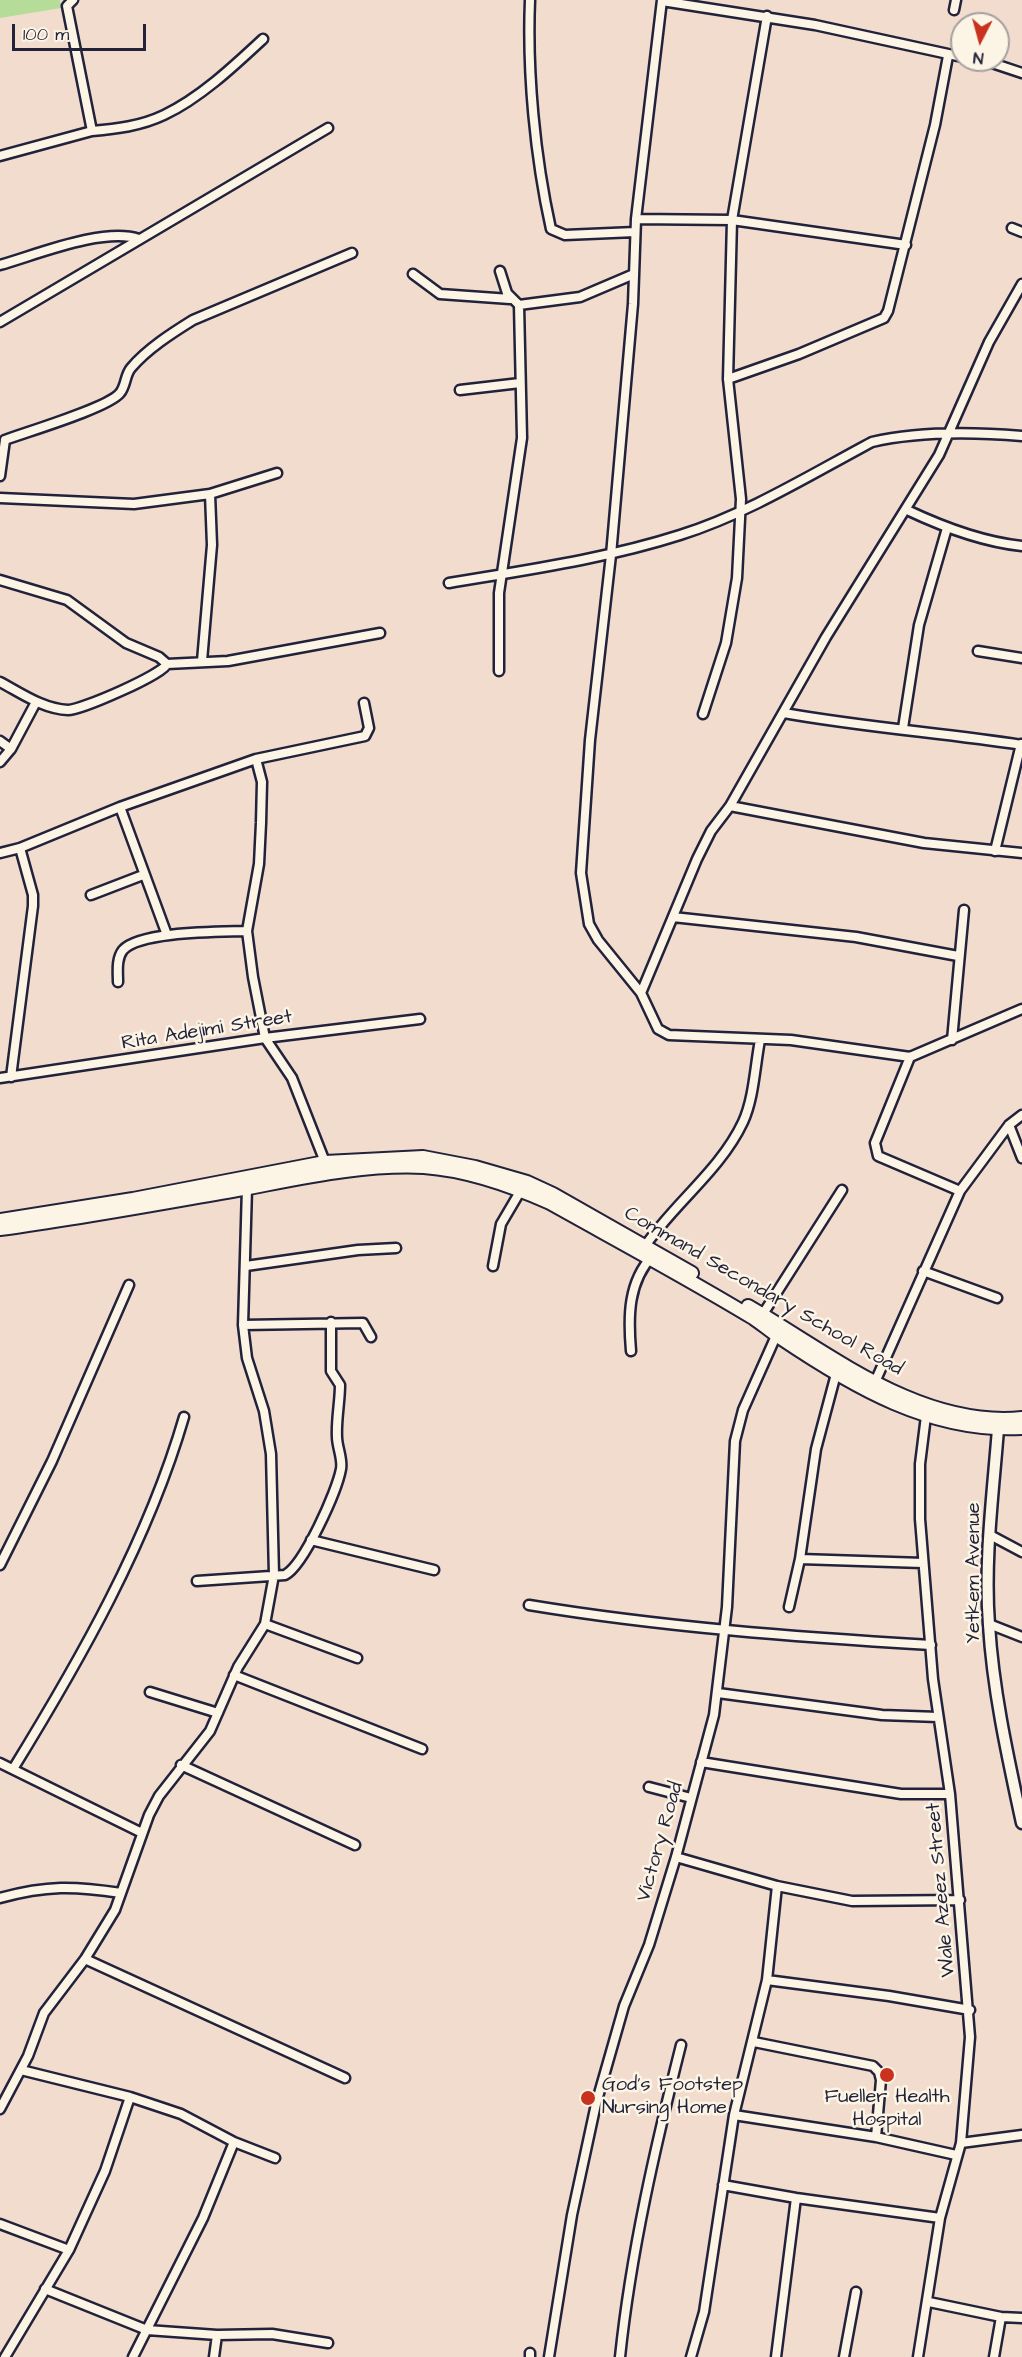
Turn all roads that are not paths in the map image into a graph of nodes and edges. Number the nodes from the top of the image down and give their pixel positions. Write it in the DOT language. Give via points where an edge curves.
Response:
graph roads {
  1 [pos="73,0"];
  2 [pos="530,0"];
  3 [pos="662,0"];
  4 [pos="956,0"];
  5 [pos="954,10"];
  6 [pos="767,16"];
  7 [pos="263,39"];
  8 [pos="948,56"];
  9 [pos="328,128"];
  10 [pos="92,131"];
  11 [pos="0,156"];
  12 [pos="636,219"];
  13 [pos="732,220"];
  14 [pos="1012,228"];
  15 [pos="635,232"];
  16 [pos="1022,232"];
  17 [pos="139,239"];
  18 [pos="906,245"];
  19 [pos="352,253"];
  20 [pos="0,265"];
  21 [pos="500,271"];
  22 [pos="413,274"];
  23 [pos="634,274"];
  24 [pos="1022,284"];
  25 [pos="510,299"];
  26 [pos="519,304"];
  27 [pos="0,322"];
  28 [pos="729,380"];
  29 [pos="520,383"];
  30 [pos="460,390"];
  31 [pos="948,434"];
  32 [pos="1022,436"];
  33 [pos="2,438"];
  34 [pos="278,473"];
  35 [pos="0,476"];
  36 [pos="210,494"];
  37 [pos="0,498"];
  38 [pos="741,510"];
  39 [pos="907,510"];
  40 [pos="947,528"];
  41 [pos="1022,546"];
  42 [pos="611,555"];
  43 [pos="503,575"];
  44 [pos="0,580"];
  45 [pos="448,583"];
  46 [pos="380,633"];
  47 [pos="978,651"];
  48 [pos="1022,658"];
  49 [pos="202,661"];
  50 [pos="167,664"];
  51 [pos="499,671"];
  52 [pos="0,682"];
  53 [pos="36,702"];
  54 [pos="364,703"];
  55 [pos="784,713"];
  56 [pos="703,714"];
  57 [pos="903,728"];
  58 [pos="0,741"];
  59 [pos="1022,745"];
  60 [pos="11,749"];
  61 [pos="256,759"];
  62 [pos="0,762"];
  63 [pos="730,806"];
  64 [pos="120,807"];
  65 [pos="20,848"];
  66 [pos="995,851"];
  67 [pos="0,853"];
  68 [pos="1022,853"];
  69 [pos="143,875"];
  70 [pos="90,895"];
  71 [pos="964,910"];
  72 [pos="673,917"];
  73 [pos="247,931"];
  74 [pos="167,935"];
  75 [pos="958,956"];
  76 [pos="118,982"];
  77 [pos="641,993"];
  78 [pos="1022,1009"];
  79 [pos="420,1019"];
  80 [pos="265,1038"];
  81 [pos="760,1040"];
  82 [pos="952,1040"];
  83 [pos="910,1057"];
  84 [pos="11,1077"];
  85 [pos="0,1078"];
  86 [pos="1022,1115"];
  87 [pos="1009,1125"];
  88 [pos="1022,1158"];
  89 [pos="325,1162"];
  90 [pos="263,1179"];
  91 [pos="524,1186"];
  92 [pos="246,1188"];
  93 [pos="842,1190"];
  94 [pos="960,1191"];
  95 [pos="552,1198"];
  96 [pos="0,1220"];
  97 [pos="0,1229"];
  98 [pos="396,1248"];
  99 [pos="647,1253"];
  100 [pos="246,1266"];
  101 [pos="493,1266"];
  102 [pos="923,1271"];
  103 [pos="129,1285"];
  104 [pos="997,1298"];
  105 [pos="763,1314"];
  106 [pos="332,1322"];
  107 [pos="243,1325"];
  108 [pos="776,1336"];
  109 [pos="370,1337"];
  110 [pos="632,1351"];
  111 [pos="836,1374"];
  112 [pos="875,1382"];
  113 [pos="926,1416"];
  114 [pos="184,1417"];
  115 [pos="1022,1418"];
  116 [pos="1022,1428"];
  117 [pos="999,1429"];
  118 [pos="990,1535"];
  119 [pos="311,1540"];
  120 [pos="1022,1552"];
  121 [pos="800,1559"];
  122 [pos="923,1563"];
  123 [pos="0,1565"];
  124 [pos="434,1570"];
  125 [pos="274,1575"];
  126 [pos="197,1581"];
  127 [pos="529,1605"];
  128 [pos="789,1607"];
  129 [pos="265,1624"];
  130 [pos="989,1624"];
  131 [pos="724,1631"];
  132 [pos="1022,1637"];
  133 [pos="931,1645"];
  134 [pos="357,1658"];
  135 [pos="234,1675"];
  136 [pos="150,1692"];
  137 [pos="718,1693"];
  138 [pos="218,1713"];
  139 [pos="938,1718"];
  140 [pos="422,1749"];
  141 [pos="701,1761"];
  142 [pos="0,1763"];
  143 [pos="181,1765"];
  144 [pos="13,1769"];
  145 [pos="648,1786"];
  146 [pos="950,1794"];
  147 [pos="691,1798"];
  148 [pos="1021,1818"];
  149 [pos="142,1833"];
  150 [pos="355,1845"];
  151 [pos="676,1857"];
  152 [pos="777,1886"];
  153 [pos="121,1893"];
  154 [pos="0,1898"];
  155 [pos="960,1900"];
  156 [pos="85,1959"];
  157 [pos="767,1980"];
  158 [pos="970,2010"];
  159 [pos="754,2042"];
  160 [pos="681,2045"];
  161 [pos="21,2070"];
  162 [pos="345,2078"];
  163 [pos="129,2097"];
  164 [pos="0,2109"];
  165 [pos="735,2115"];
  166 [pos="1022,2135"];
  167 [pos="876,2137"];
  168 [pos="234,2142"];
  169 [pos="961,2143"];
  170 [pos="956,2155"];
  171 [pos="275,2158"];
  172 [pos="723,2185"];
  173 [pos="796,2198"];
  174 [pos="940,2218"];
  175 [pos="0,2224"];
  176 [pos="69,2250"];
  177 [pos="45,2289"];
  178 [pos="856,2292"];
  179 [pos="929,2302"];
  180 [pos="1000,2317"];
  181 [pos="1022,2318"];
  182 [pos="147,2330"];
  183 [pos="217,2335"];
  184 [pos="328,2343"];
  185 [pos="549,2356"];
  186 [pos="5,2357"];
  187 [pos="133,2357"];
  188 [pos="214,2357"];
  189 [pos="620,2357"];
  190 [pos="692,2357"];
  191 [pos="776,2357"];
  192 [pos="844,2357"];
  193 [pos="918,2357"];
  194 [pos="994,2357"];
  1 -- 10 [label="street" via="67,6"];
  2 -- 15 [label="street" via="535,117 551,229 565,235"];
  3 -- 6 [label="street"];
  3 -- 12 [label="street"];
  4 -- 5 [label="street"];
  6 -- 8 [label="street"];
  6 -- 13 [label="street"];
  7 -- 10 [label="street" via="194,96 164,115 133,126"];
  8 -- 18 [label="street"];
  9 -- 17 [label="street"];
  10 -- 11 [label="street"];
  12 -- 13 [label="street"];
  12 -- 15 [label="street"];
  13 -- 18 [label="street"];
  13 -- 28 [label="street"];
  14 -- 16 [label="street"];
  15 -- 23 [label="street"];
  17 -- 20 [label="street" via="121,235 92,239"];
  17 -- 27 [label="street"];
  18 -- 28 [label="street" via="884,318"];
  19 -- 33 [label="street" via="193,320 132,367 115,397 84,412"];
  21 -- 25 [label="street"];
  22 -- 25 [label="street" via="440,294"];
  23 -- 26 [label="street" via="580,297"];
  23 -- 42 [label="street"];
  24 -- 31 [label="street" via="989,342"];
  25 -- 26 [label="street"];
  26 -- 29 [label="street"];
  28 -- 38 [label="street"];
  29 -- 30 [label="street"];
  29 -- 43 [label="street" via="522,438"];
  31 -- 32 [label="street"];
  31 -- 38 [label="street" via="872,442"];
  31 -- 39 [label="street"];
  33 -- 35 [label="street"];
  34 -- 36 [label="street"];
  36 -- 37 [label="street" via="134,504"];
  36 -- 49 [label="street" via="212,545"];
  38 -- 42 [label="street" via="682,535"];
  38 -- 56 [label="street" via="732,616"];
  39 -- 40 [label="street"];
  39 -- 55 [label="street" via="826,637"];
  40 -- 41 [label="street"];
  40 -- 57 [label="street" via="919,625"];
  42 -- 43 [label="street"];
  42 -- 77 [label="street" via="590,740 582,891 597,940"];
  43 -- 45 [label="street"];
  43 -- 51 [label="street" via="499,593"];
  44 -- 50 [label="street" via="67,600 126,643"];
  46 -- 49 [label="street" via="228,661"];
  47 -- 48 [label="street"];
  49 -- 50 [label="street"];
  50 -- 53 [label="street" via="155,675 74,709"];
  52 -- 53 [label="street"];
  53 -- 60 [label="street"];
  54 -- 61 [label="street" via="369,728 365,736"];
  55 -- 57 [label="street"];
  55 -- 63 [label="street"];
  57 -- 59 [label="street"];
  58 -- 60 [label="street"];
  59 -- 66 [label="street"];
  60 -- 62 [label="street"];
  61 -- 64 [label="street"];
  61 -- 73 [label="street" via="262,782 259,864"];
  63 -- 66 [label="street" via="924,843"];
  63 -- 72 [label="street" via="711,831"];
  64 -- 65 [label="street"];
  64 -- 69 [label="street"];
  65 -- 67 [label="street"];
  65 -- 84 [label="street" via="33,906"];
  66 -- 68 [label="street"];
  69 -- 70 [label="street"];
  69 -- 74 [label="street"];
  71 -- 75 [label="street"];
  72 -- 75 [label="street" via="856,937"];
  72 -- 77 [label="street"];
  73 -- 74 [label="street"];
  73 -- 80 [label="street"];
  74 -- 76 [label="street" via="129,945 121,952"];
  75 -- 82 [label="street"];
  77 -- 81 [label="street" via="663,1034"];
  78 -- 82 [label="street"];
  79 -- 80 [label="street, Rita Adejimi Street"];
  80 -- 84 [label="street, Rita Adejimi Street"];
  80 -- 89 [label="street" via="292,1077"];
  81 -- 83 [label="street" via="791,1040"];
  81 -- 99 [label="street" via="739,1128 712,1168 665,1219"];
  82 -- 83 [label="street"];
  83 -- 94 [label="street" via="875,1150 878,1156"];
  84 -- 85 [label="street, Rita Adejimi Street"];
  86 -- 87 [label="street"];
  87 -- 88 [label="street"];
  87 -- 94 [label="street"];
  89 -- 90 [label="main road"];
  89 -- 91 [label="main road" via="423,1157 466,1165"];
  90 -- 91 [label="main road" via="425,1167"];
  90 -- 92 [label="main road"];
  90 -- 96 [label="main road"];
  91 -- 95 [label="main road, Command Secondary School Road"];
  91 -- 95 [label="main road, Command Secondary School Road" via="533,1196"];
  91 -- 101 [label="street" via="501,1224"];
  92 -- 97 [label="main road"];
  92 -- 100 [label="street"];
  93 -- 105 [label="street"];
  94 -- 102 [label="street"];
  95 -- 99 [label="main road, Command Secondary School Road"];
  98 -- 100 [label="street"];
  99 -- 105 [label="main road, Command Secondary School Road"];
  99 -- 108 [label="main road, Command Secondary School Road"];
  99 -- 110 [label="street" via="635,1281 628,1319"];
  100 -- 107 [label="street"];
  102 -- 104 [label="street"];
  102 -- 112 [label="street"];
  103 -- 123 [label="street" via="52,1461"];
  105 -- 112 [label="main road, Command Secondary School Road"];
  106 -- 107 [label="street"];
  106 -- 109 [label="street" via="363,1323"];
  106 -- 119 [label="street" via="330,1364 340,1385 337,1434 342,1466 333,1496"];
  107 -- 125 [label="street" via="247,1358 264,1411 271,1454"];
  108 -- 111 [label="main road, Command Secondary School Road"];
  108 -- 131 [label="street, Victory Road" via="743,1410 735,1441"];
  111 -- 113 [label="main road, Command Secondary School Road"];
  111 -- 121 [label="street" via="816,1449"];
  112 -- 115 [label="main road, Command Secondary School Road" via="953,1413 1002,1420"];
  113 -- 117 [label="main road, Command Secondary School Road" via="962,1426"];
  113 -- 122 [label="street, Wale Azeez Street" via="920,1473"];
  114 -- 144 [label="street" via="166,1477 115,1585 65,1685"];
  116 -- 117 [label="main road, Command Secondary School Road"];
  117 -- 118 [label="street, Yetkem Avenue"];
  118 -- 120 [label="street"];
  118 -- 130 [label="street, Yetkem Avenue"];
  119 -- 124 [label="street"];
  119 -- 125 [label="street" via="290,1572"];
  121 -- 122 [label="street"];
  121 -- 128 [label="street"];
  122 -- 133 [label="street, Wale Azeez Street"];
  125 -- 126 [label="street"];
  125 -- 129 [label="street"];
  127 -- 131 [label="street"];
  129 -- 134 [label="street"];
  129 -- 135 [label="street"];
  130 -- 132 [label="street"];
  130 -- 148 [label="street, Yetkem Avenue"];
  131 -- 133 [label="street"];
  131 -- 137 [label="street, Victory Road"];
  133 -- 139 [label="street, Wale Azeez Street"];
  135 -- 138 [label="street"];
  135 -- 140 [label="street"];
  136 -- 138 [label="street"];
  137 -- 139 [label="street" via="882,1715"];
  137 -- 141 [label="street, Victory Road"];
  138 -- 143 [label="street" via="204,1739"];
  139 -- 146 [label="street, Wale Azeez Street"];
  141 -- 146 [label="street" via="901,1794"];
  141 -- 147 [label="street, Victory Road"];
  142 -- 144 [label="street"];
  143 -- 149 [label="street" via="159,1796"];
  143 -- 150 [label="street"];
  144 -- 149 [label="street"];
  145 -- 147 [label="street"];
  146 -- 155 [label="street, Wale Azeez Street"];
  147 -- 151 [label="street, Victory Road"];
  149 -- 153 [label="street"];
  151 -- 152 [label="street"];
  151 -- 185 [label="street, Victory Road" via="649,1945 624,2006 596,2104 572,2215"];
  152 -- 155 [label="street" via="852,1901"];
  152 -- 157 [label="street"];
  153 -- 154 [label="street" via="72,1886 29,1890"];
  153 -- 156 [label="street"];
  155 -- 158 [label="street, Wale Azeez Street"];
  156 -- 161 [label="street" via="48,2006"];
  156 -- 162 [label="street"];
  157 -- 158 [label="street"];
  157 -- 159 [label="street"];
  158 -- 169 [label="street, Wale Azeez Street"];
  159 -- 165 [label="street"];
  159 -- 167 [label="street" via="873,2066 881,2080"];
  160 -- 189 [label="street" via="632,2274"];
  161 -- 163 [label="street"];
  161 -- 164 [label="street"];
  163 -- 168 [label="street" via="181,2114"];
  163 -- 176 [label="street" via="105,2171"];
  165 -- 167 [label="street"];
  165 -- 172 [label="street"];
  166 -- 169 [label="street"];
  167 -- 170 [label="street"];
  168 -- 171 [label="street"];
  168 -- 182 [label="street" via="203,2218"];
  169 -- 170 [label="street, Wale Azeez Street"];
  170 -- 174 [label="street, Wale Azeez Street"];
  172 -- 173 [label="street"];
  172 -- 190 [label="street" via="704,2312"];
  173 -- 174 [label="street"];
  173 -- 191 [label="street"];
  174 -- 179 [label="street, Wale Azeez Street"];
  175 -- 176 [label="street"];
  176 -- 177 [label="street"];
  177 -- 182 [label="street"];
  177 -- 186 [label="street"];
  178 -- 192 [label="street"];
  179 -- 180 [label="street"];
  179 -- 193 [label="street, Wale Azeez Street"];
  180 -- 181 [label="street"];
  180 -- 194 [label="street"];
  182 -- 183 [label="street"];
  182 -- 187 [label="street"];
  183 -- 184 [label="street" via="272,2334"];
  183 -- 188 [label="street"];
}
